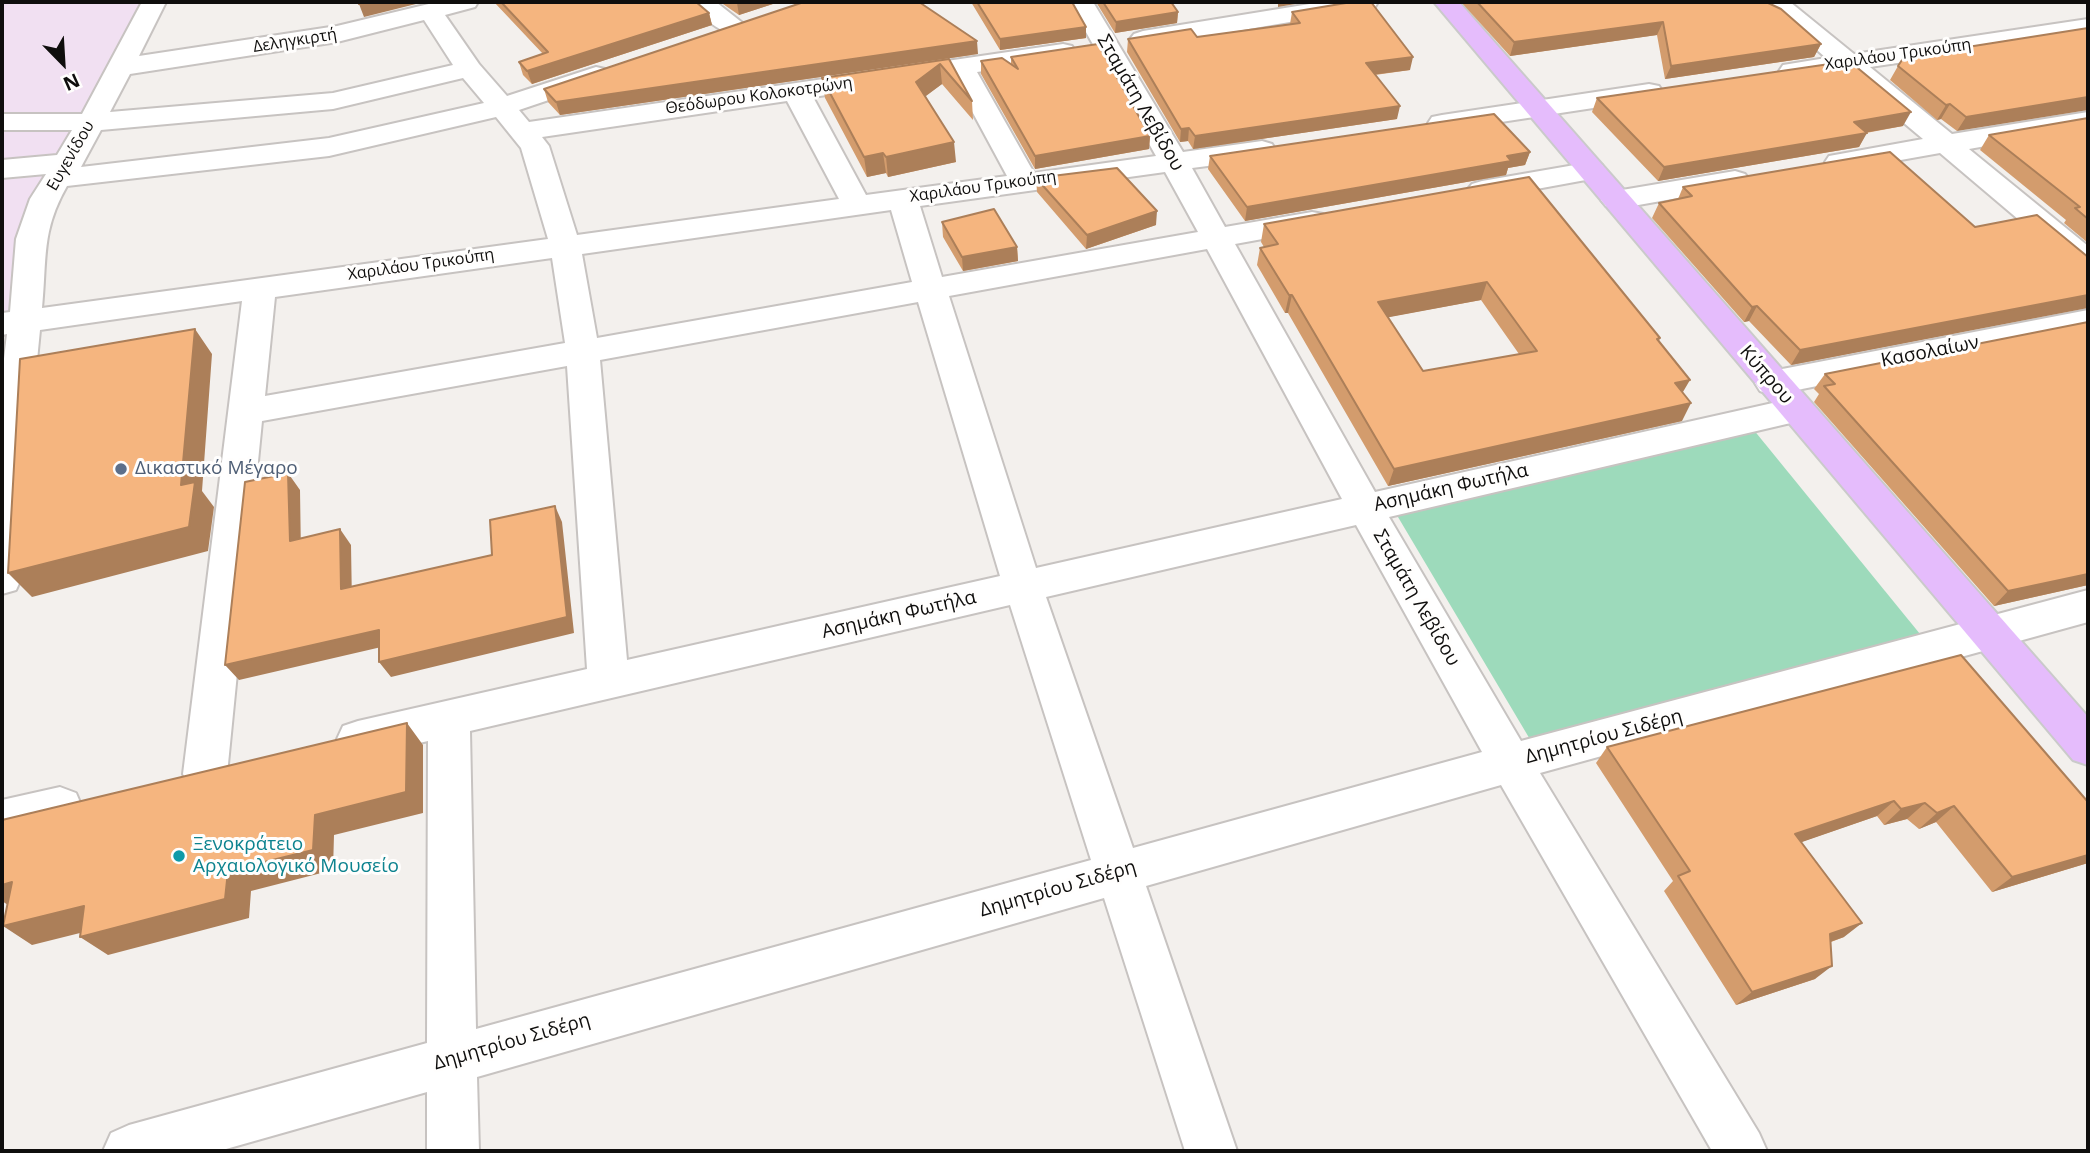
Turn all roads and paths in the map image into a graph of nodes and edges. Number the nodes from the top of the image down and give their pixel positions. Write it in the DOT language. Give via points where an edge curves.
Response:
graph roads {
  1 [pos="154,2"];
  2 [pos="466,2"];
  3 [pos="700,2"];
  4 [pos="1081,2"];
  5 [pos="1366,2"];
  6 [pos="1446,2"];
  7 [pos="1775,2"];
  8 [pos="431,12"];
  9 [pos="2088,27"];
  10 [pos="709,37"];
  11 [pos="1107,45"];
  12 [pos="1849,62"];
  13 [pos="121,67"];
  14 [pos="961,67"];
  15 [pos="618,68"];
  16 [pos="469,69"];
  17 [pos="1768,75"];
  18 [pos="1673,89"];
  19 [pos="796,91"];
  20 [pos="1537,109"];
  21 [pos="514,119"];
  22 [pos="2088,120"];
  23 [pos="2,122"];
  24 [pos="91,122"];
  25 [pos="1410,128"];
  26 [pos="1947,144"];
  27 [pos="1293,145"];
  28 [pos="1175,163"];
  29 [pos="1809,167"];
  30 [pos="2,169"];
  31 [pos="64,170"];
  32 [pos="1592,171"];
  33 [pos="1768,174"];
  34 [pos="1024,181"];
  35 [pos="1447,197"];
  36 [pos="902,198"];
  37 [pos="1616,200"];
  38 [pos="856,204"];
  39 [pos="1339,216"];
  40 [pos="1217,238"];
  41 [pos="565,246"];
  42 [pos="2088,262"];
  43 [pos="260,287"];
  44 [pos="931,289"];
  45 [pos="2088,321"];
  46 [pos="13,323"];
  47 [pos="583,352"];
  48 [pos="1784,397"];
  49 [pos="246,412"];
  50 [pos="6,452"];
  51 [pos="1365,508"];
  52 [pos="3,566"];
  53 [pos="1023,587"];
  54 [pos="2088,606"];
  55 [pos="1989,632"];
  56 [pos="608,681"];
  57 [pos="449,718"];
  58 [pos="327,746"];
  59 [pos="2088,747"];
  60 [pos="1510,763"];
  61 [pos="246,765"];
  62 [pos="205,774"];
  63 [pos="166,783"];
  64 [pos="100,798"];
  65 [pos="2,820"];
  66 [pos="1118,872"];
  67 [pos="454,1058"];
  68 [pos="129,1151"];
  69 [pos="453,1151"];
  70 [pos="1211,1151"];
  71 [pos="1741,1151"];
  1 -- 13 [label="street, Ευγενίδου"];
  2 -- 8 [label="street, Δεληγκιρτή"];
  3 -- 10 [label="street" via="748,24"];
  4 -- 11 [label="street, Σταμάτη Λεβίδου"];
  5 -- 11 [label="street, Θεόδωρου Κολοκοτρώνη"];
  6 -- 20 [label="main road, Κύπρου"];
  7 -- 12 [label="street"];
  8 -- 13 [label="street, Δεληγκιρτή" via="336,23"];
  8 -- 16 [label="street"];
  9 -- 12 [label="street, Χαριλάου Τρικούπη"];
  11 -- 14 [label="street, Θεόδωρου Κολοκοτρώνη"];
  11 -- 28 [label="street, Σταμάτη Λεβίδου"];
  12 -- 17 [label="street, Χαριλάου Τρικούπη"];
  12 -- 26 [label="street"];
  13 -- 24 [label="street, Ευγενίδου"];
  14 -- 19 [label="street, Θεόδωρου Κολοκοτρώνη"];
  14 -- 34 [label="street"];
  15 -- 21 [label="street"];
  16 -- 21 [label="street"];
  16 -- 24 [label="street" via="333,101"];
  18 -- 20 [label="street"];
  19 -- 21 [label="street, Θεόδωρου Κολοκοτρώνη"];
  19 -- 38 [label="street"];
  20 -- 25 [label="street"];
  20 -- 32 [label="main road, Κύπρου"];
  21 -- 31 [label="street" via="329,147"];
  21 -- 41 [label="street" via="535,146"];
  22 -- 26 [label="street"];
  23 -- 24 [label="street"];
  24 -- 31 [label="street, Ευγενίδου"];
  26 -- 29 [label="street"];
  26 -- 42 [label="street"];
  27 -- 28 [label="street, Χαριλάου Τρικούπη"];
  28 -- 34 [label="street, Χαριλάου Τρικούπη"];
  28 -- 40 [label="street, Σταμάτη Λεβίδου"];
  30 -- 31 [label="street"];
  31 -- 46 [label="street, Ευγενίδου" via="46,199 31,239"];
  32 -- 35 [label="street"];
  32 -- 37 [label="main road, Κύπρου"];
  33 -- 37 [label="street"];
  34 -- 36 [label="street, Χαριλάου Τρικούπη"];
  36 -- 38 [label="street, Χαριλάου Τρικούπη"];
  36 -- 44 [label="street"];
  37 -- 48 [label="main road, Κύπρου"];
  38 -- 41 [label="street, Χαριλάου Τρικούπη"];
  39 -- 40 [label="street"];
  40 -- 44 [label="street"];
  40 -- 51 [label="street, Σταμάτη Λεβίδου"];
  41 -- 43 [label="street, Χαριλάου Τρικούπη"];
  41 -- 47 [label="street"];
  43 -- 46 [label="street, Χαριλάου Τρικούπη"];
  43 -- 49 [label="street"];
  44 -- 47 [label="street"];
  44 -- 53 [label="street"];
  45 -- 48 [label="street, Κασολαίων"];
  46 -- 50 [label="street, Ευγενίδου"];
  47 -- 49 [label="street"];
  47 -- 56 [label="street"];
  48 -- 51 [label="street, Ασημάκη Φωτήλα"];
  48 -- 55 [label="main road, Κύπρου"];
  49 -- 62 [label="street"];
  50 -- 52 [label="street, Ευγενίδου"];
  51 -- 53 [label="street, Ασημάκη Φωτήλα"];
  51 -- 60 [label="street, Σταμάτη Λεβίδου"];
  53 -- 56 [label="street, Ασημάκη Φωτήλα"];
  53 -- 66 [label="street"];
  54 -- 55 [label="street, Δημητρίου Σιδέρη"];
  55 -- 59 [label="main road, Κύπρου"];
  55 -- 60 [label="street, Δημητρίου Σιδέρη"];
  56 -- 57 [label="street, Ασημάκη Φωτήλα"];
  57 -- 58 [label="street, Ασημάκη Φωτήλα"];
  57 -- 67 [label="street"];
  60 -- 66 [label="street, Δημητρίου Σιδέρη"];
  60 -- 71 [label="street, Σταμάτη Λεβίδου"];
  61 -- 62 [label="street"];
  62 -- 63 [label="street"];
  64 -- 65 [label="street"];
  66 -- 67 [label="street, Δημητρίου Σιδέρη"];
  66 -- 70 [label="street"];
  67 -- 68 [label="street, Δημητρίου Σιδέρη"];
  67 -- 69 [label="street"];
}
